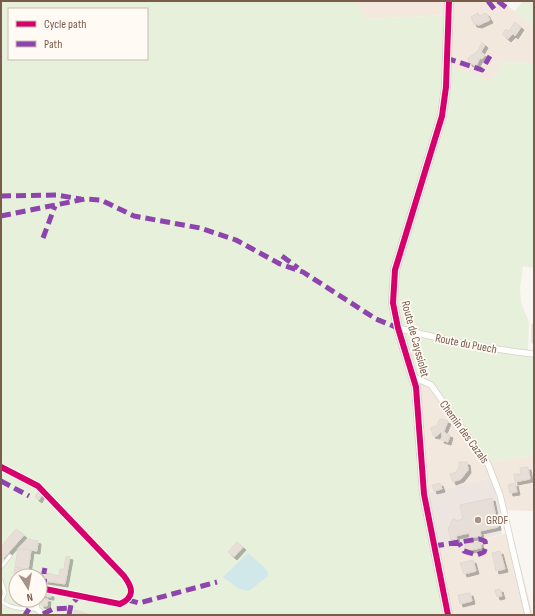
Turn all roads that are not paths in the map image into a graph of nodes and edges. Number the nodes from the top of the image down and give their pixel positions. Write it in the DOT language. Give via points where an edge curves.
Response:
graph roads {
  1 [pos="448,1"];
  2 [pos="398,328"];
  3 [pos="534,354"];
  4 [pos="414,377"];
  5 [pos="1,466"];
  6 [pos="10,556"];
  7 [pos="1,567"];
  8 [pos="1,580"];
  9 [pos="48,590"];
  10 [pos="1,602"];
  11 [pos="36,608"];
  12 [pos="44,615"];
  13 [pos="448,615"];
  14 [pos="528,615"];
  1 -- 2 [label="street, Route de Cayssiolet" via="446,87 442,116 395,270 393,303"];
  2 -- 3 [label="street, Route du Puech" via="460,344"];
  2 -- 4 [label="street, Route de Cayssiolet"];
  4 -- 13 [label="street, Route de Cayssiolet" via="424,494"];
  4 -- 14 [label="street, Chemin des Cazals" via="430,385 488,464 500,495"];
  5 -- 9 [label="street" via="38,486 130,583 131,595 120,604"];
  6 -- 7 [label="lane"];
  8 -- 10 [label="lane" via="5,593"];
  11 -- 12 [label="street"];
}
